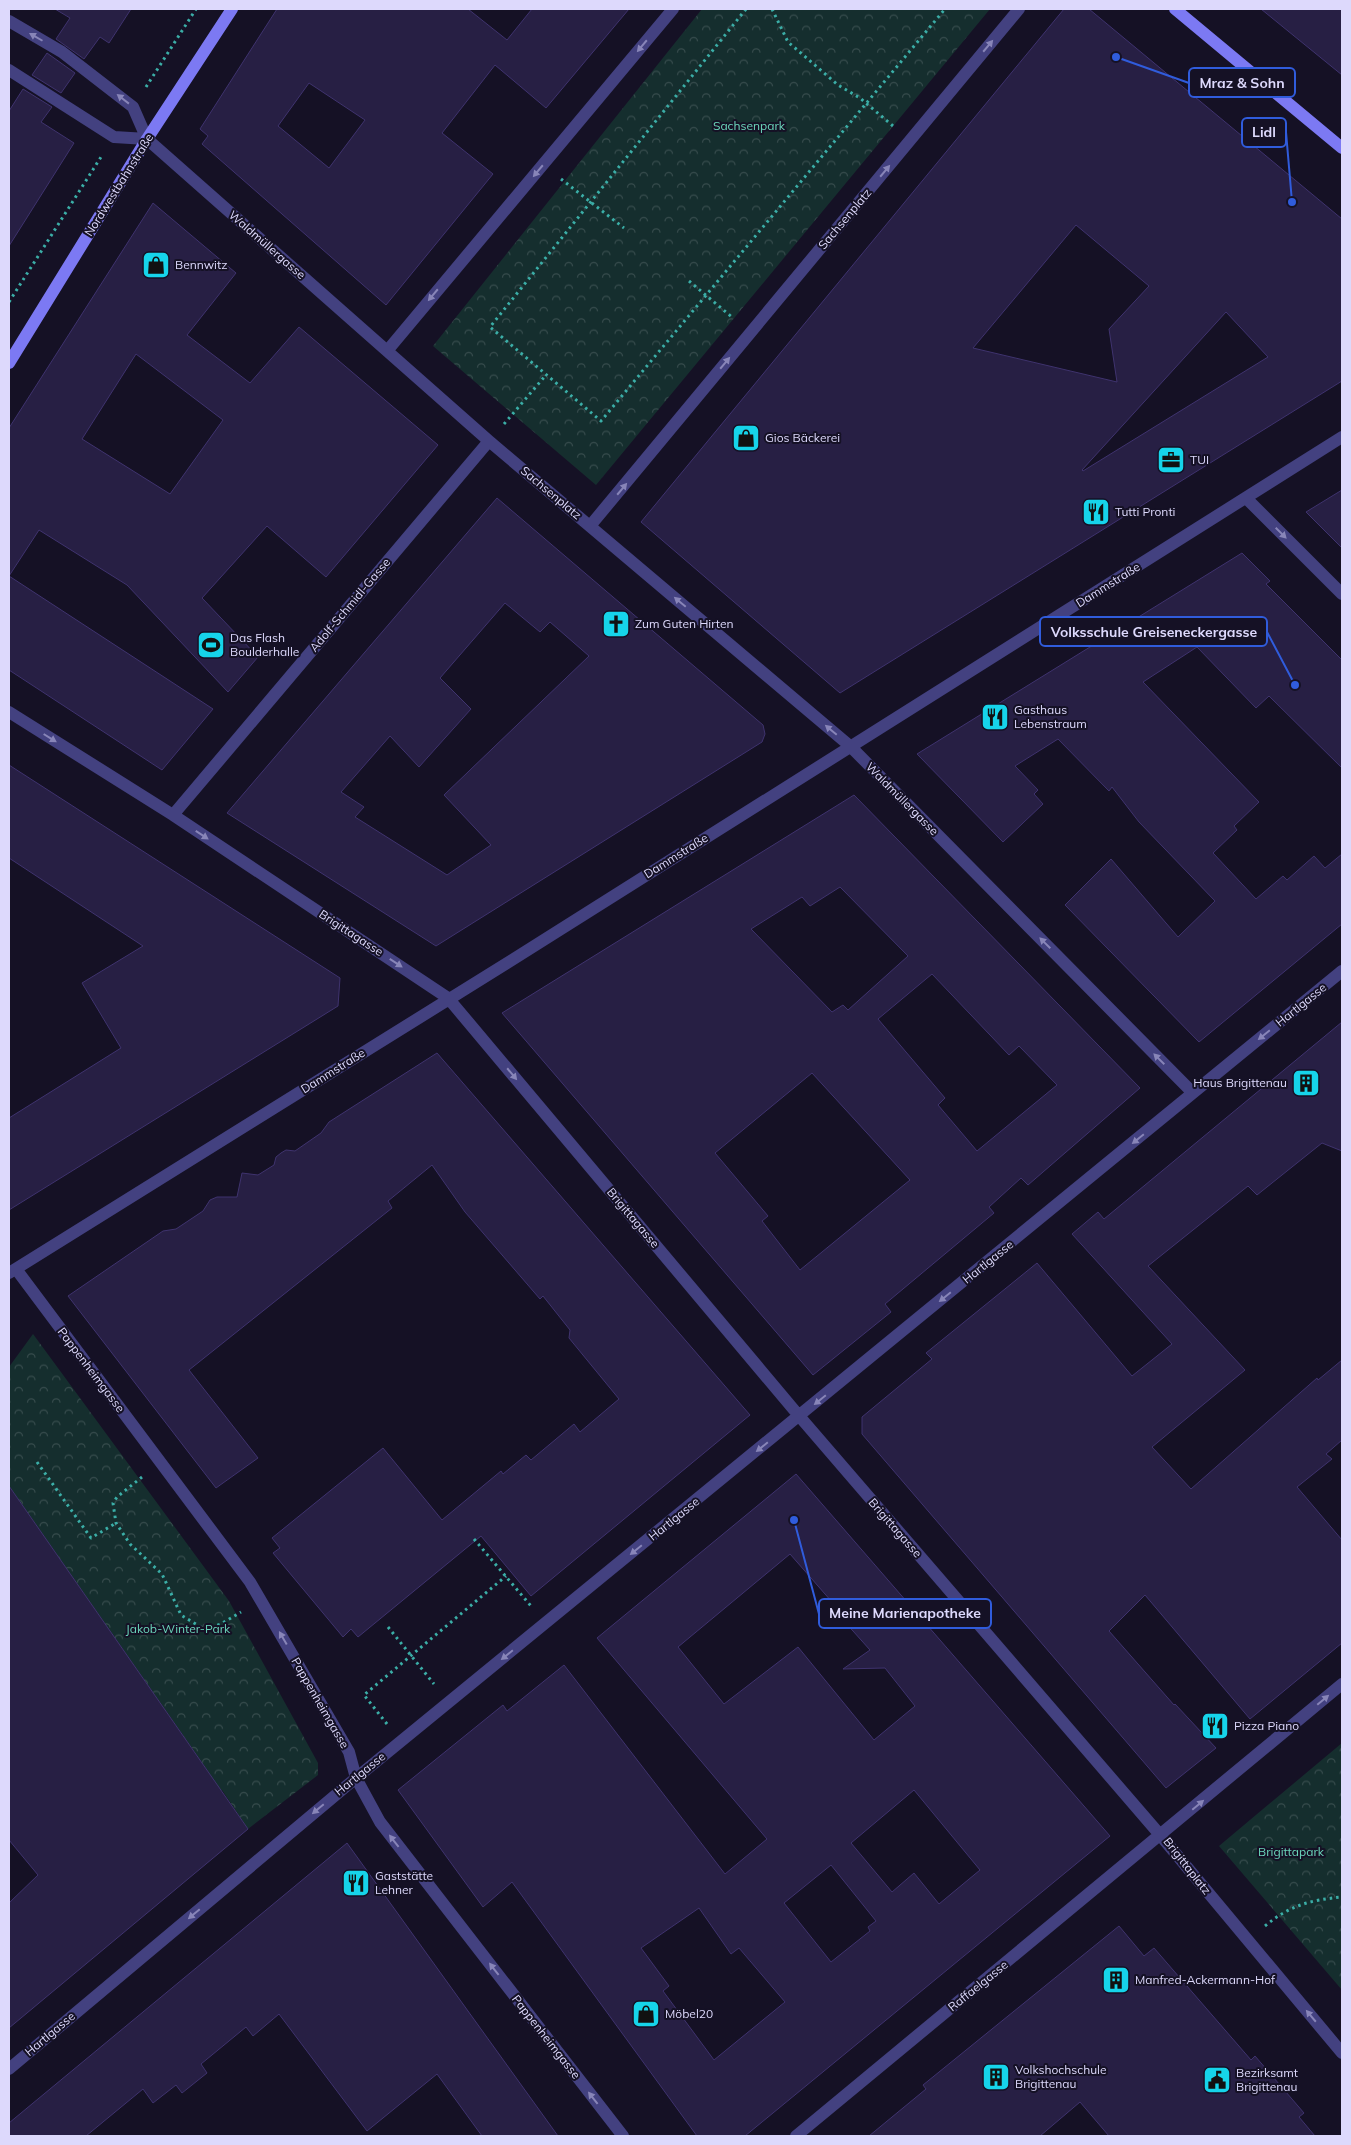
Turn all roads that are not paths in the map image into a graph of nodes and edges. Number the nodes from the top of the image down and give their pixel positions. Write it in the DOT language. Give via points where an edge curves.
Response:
graph roads {
  1 [pos="232,9"];
  2 [pos="673,9"];
  3 [pos="1019,9"];
  4 [pos="1175,9"];
  5 [pos="9,21"];
  6 [pos="9,70"];
  7 [pos="147,139"];
  8 [pos="1342,148"];
  9 [pos="387,351"];
  10 [pos="9,363"];
  11 [pos="1342,437"];
  12 [pos="489,441"];
  13 [pos="1247,498"];
  14 [pos="590,526"];
  15 [pos="1342,594"];
  16 [pos="9,712"];
  17 [pos="850,746"];
  18 [pos="173,815"];
  19 [pos="1342,971"];
  20 [pos="448,998"];
  21 [pos="1193,1093"];
  22 [pos="12,1271"];
  23 [pos="800,1417"];
  24 [pos="1342,1684"];
  25 [pos="356,1778"];
  26 [pos="1161,1836"];
  27 [pos="1342,2053"];
  28 [pos="9,2069"];
  29 [pos="623,2136"];
  30 [pos="796,2136"];
  1 -- 7 [label="street, Nordwestbahnstraße"];
  2 -- 9 [label="street, one-way"];
  14 -- 3 [label="street, Sachsenplatz, one-way"];
  4 -- 8 [label="street"];
  7 -- 5 [label="street, one-way" via="133,107 62,52"];
  6 -- 7 [label="street" via="114,137"];
  7 -- 9 [label="street, Waldmüllergasse"];
  7 -- 10 [label="street, Nordwestbahnstraße"];
  9 -- 12 [label="street, Sachsenplatz"];
  11 -- 13 [label="street, Dammstraße"];
  12 -- 14 [label="street, Sachsenplatz"];
  12 -- 18 [label="street, Adolf-Schmidl-Gasse"];
  13 -- 15 [label="street, one-way"];
  13 -- 17 [label="street, Dammstraße"];
  17 -- 14 [label="street, Waldmüllergasse, one-way"];
  16 -- 18 [label="street, Brigittagasse, one-way"];
  17 -- 20 [label="street, Dammstraße"];
  21 -- 17 [label="street, Waldmüllergasse, one-way"];
  18 -- 20 [label="street, Brigittagasse, one-way"];
  19 -- 21 [label="street, Hartlgasse, one-way"];
  20 -- 22 [label="street, Dammstraße"];
  20 -- 23 [label="street, Brigittagasse, one-way"];
  21 -- 23 [label="street, Hartlgasse, one-way"];
  25 -- 22 [label="street, Pappenheimgasse, one-way" via="349,1752 250,1582"];
  23 -- 25 [label="street, Hartlgasse, one-way"];
  23 -- 26 [label="street, Brigittagasse"];
  26 -- 24 [label="street, Brigittaplatz, one-way"];
  25 -- 28 [label="street, Hartlgasse, one-way"];
  29 -- 25 [label="street, Pappenheimgasse, one-way" via="380,1822"];
  27 -- 26 [label="street, Brigittaplatz, one-way"];
  26 -- 30 [label="street, Raffaelgasse"];
}
